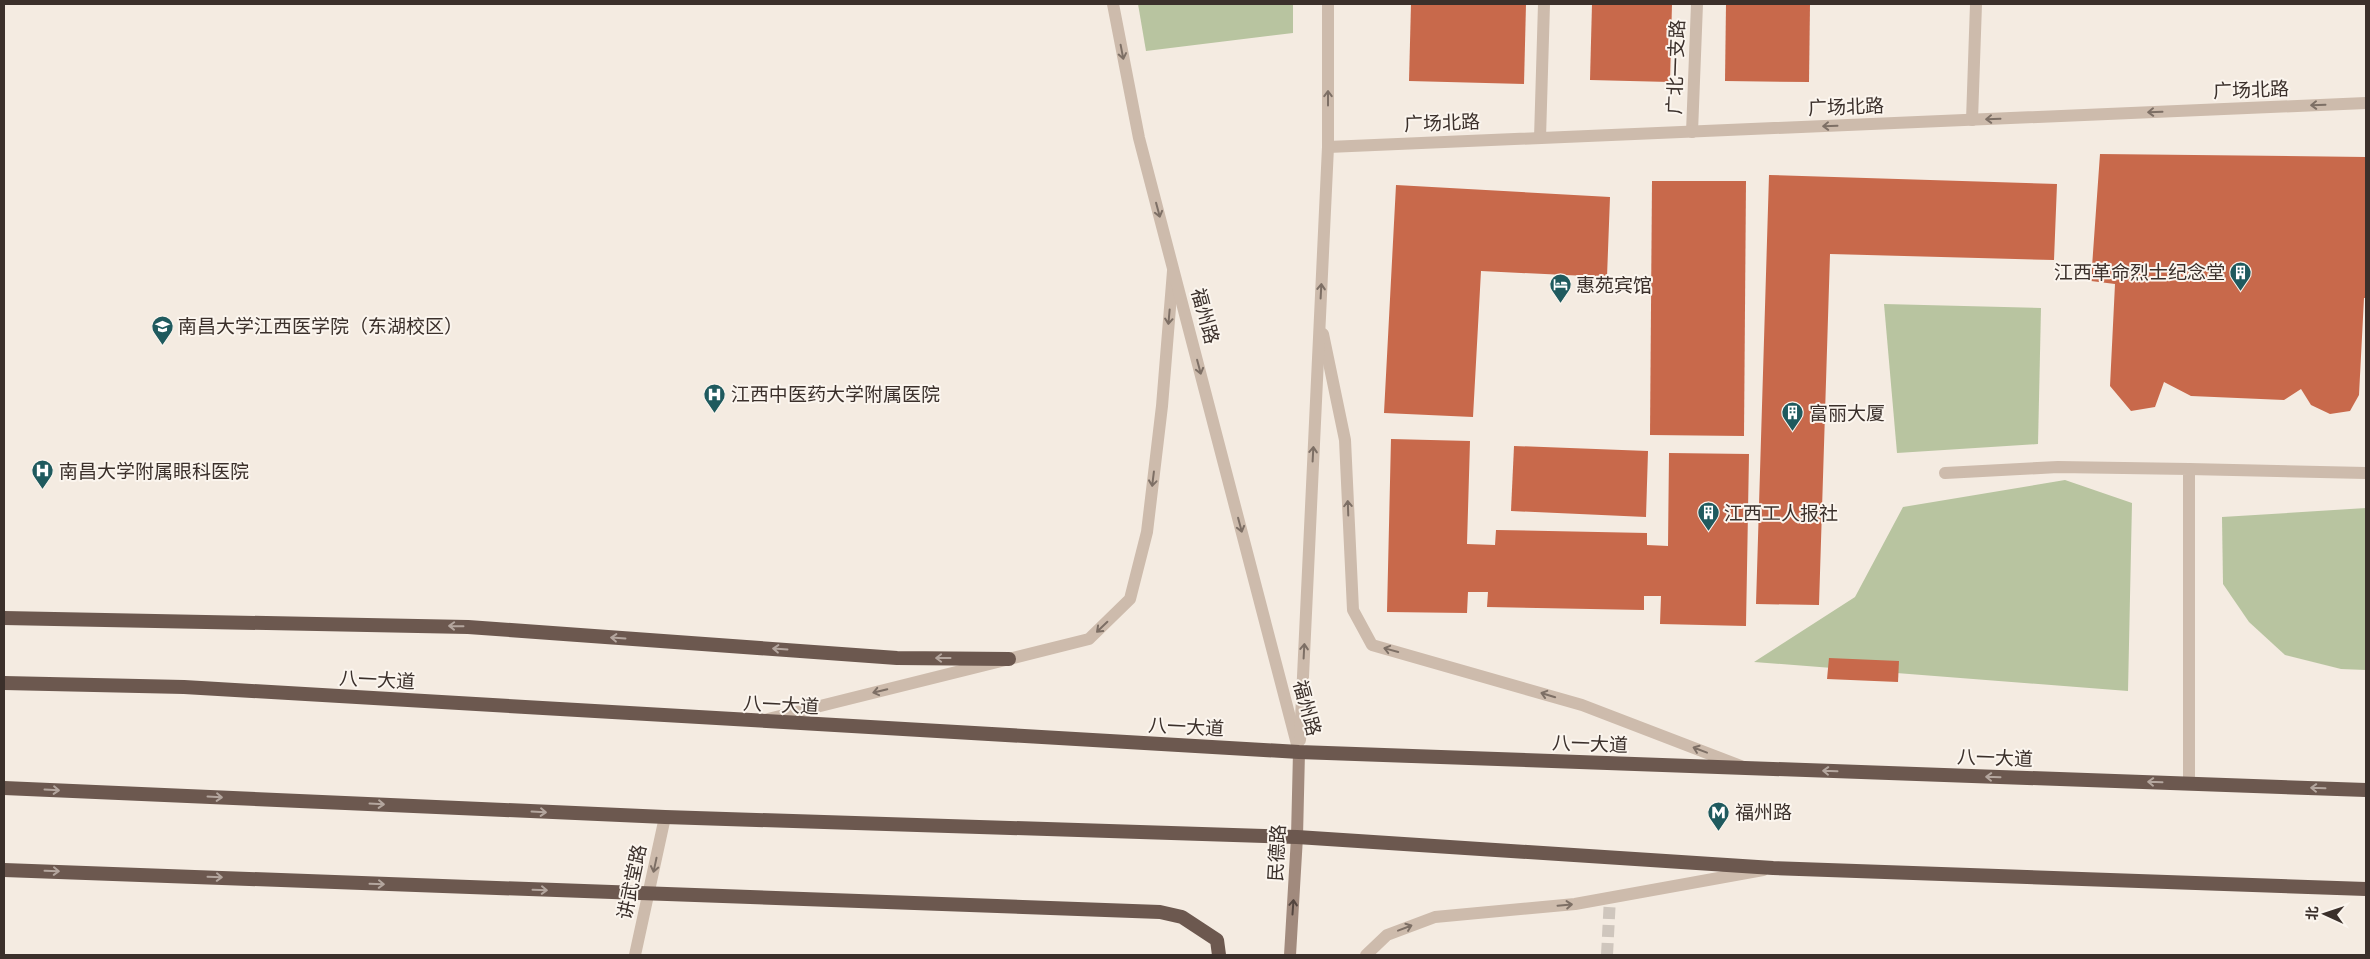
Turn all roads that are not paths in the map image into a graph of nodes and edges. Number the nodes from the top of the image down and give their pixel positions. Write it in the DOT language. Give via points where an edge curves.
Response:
graph roads {
  1 [pos="1113,4"];
  2 [pos="1328,4"];
  3 [pos="1544,4"];
  4 [pos="1698,4"];
  5 [pos="1976,4"];
  6 [pos="2366,103"];
  7 [pos="1972,120"];
  8 [pos="1692,132"];
  9 [pos="1540,138"];
  10 [pos="1328,147"];
  11 [pos="1173,268"];
  12 [pos="1319,316"];
  13 [pos="2188,469"];
  14 [pos="1945,473"];
  15 [pos="2366,473"];
  16 [pos="4,618"];
  17 [pos="1009,659"];
  18 [pos="4,683"];
  19 [pos="756,722"];
  20 [pos="1299,752"];
  21 [pos="1746,768"];
  22 [pos="2189,784"];
  23 [pos="4,788"];
  24 [pos="2366,790"];
  25 [pos="665,817"];
  26 [pos="1297,837"];
  27 [pos="1773,868"];
  28 [pos="4,870"];
  29 [pos="2366,889"];
  30 [pos="649,894"];
  31 [pos="635,955"];
  32 [pos="1218,955"];
  33 [pos="1290,955"];
  34 [pos="1366,955"];
  1 -- 11 [label="street, 福州路, one-way" via="1139,138"];
  10 -- 2 [label="street, 福州路, one-way"];
  3 -- 9 [label="street"];
  4 -- 8 [label="street, 广北一支路"];
  5 -- 7 [label="street"];
  6 -- 7 [label="street, 广场北路, one-way"];
  7 -- 8 [label="street, 广场北路, one-way"];
  8 -- 9 [label="street, 广场北路"];
  9 -- 10 [label="street, 广场北路"];
  12 -- 10 [label="street, 福州路, one-way"];
  11 -- 17 [label="street, one-way" via="1162,406 1147,532 1130,599 1089,638"];
  11 -- 20 [label="street, 福州路, one-way"];
  20 -- 12 [label="street, 福州路, one-way"];
  21 -- 12 [label="street, one-way" via="1582,705 1372,645 1353,610 1345,440"];
  13 -- 14 [label="street" via="2058,466"];
  13 -- 15 [label="street"];
  13 -- 22 [label="street"];
  17 -- 16 [label="highway, one-way" via="897,658 468,627"];
  17 -- 19 [label="street, one-way"];
  18 -- 19 [label="highway, 八一大道" via="194,688"];
  19 -- 20 [label="highway, 八一大道"];
  20 -- 21 [label="highway, 八一大道"];
  20 -- 26 [label="main road, 民德路"];
  22 -- 21 [label="highway, 八一大道, one-way"];
  24 -- 22 [label="highway, 八一大道, one-way"];
  23 -- 25 [label="highway, one-way"];
  25 -- 26 [label="highway"];
  25 -- 30 [label="street, 讲武堂路, one-way"];
  26 -- 27 [label="highway"];
  33 -- 26 [label="main road, 民德路, one-way"];
  27 -- 29 [label="highway"];
  34 -- 27 [label="street, one-way" via="1388,935 1435,917 1575,904"];
  28 -- 30 [label="highway, one-way"];
  30 -- 31 [label="street, 讲武堂路"];
  30 -- 32 [label="highway" via="1160,912 1182,918 1217,940"];
}
